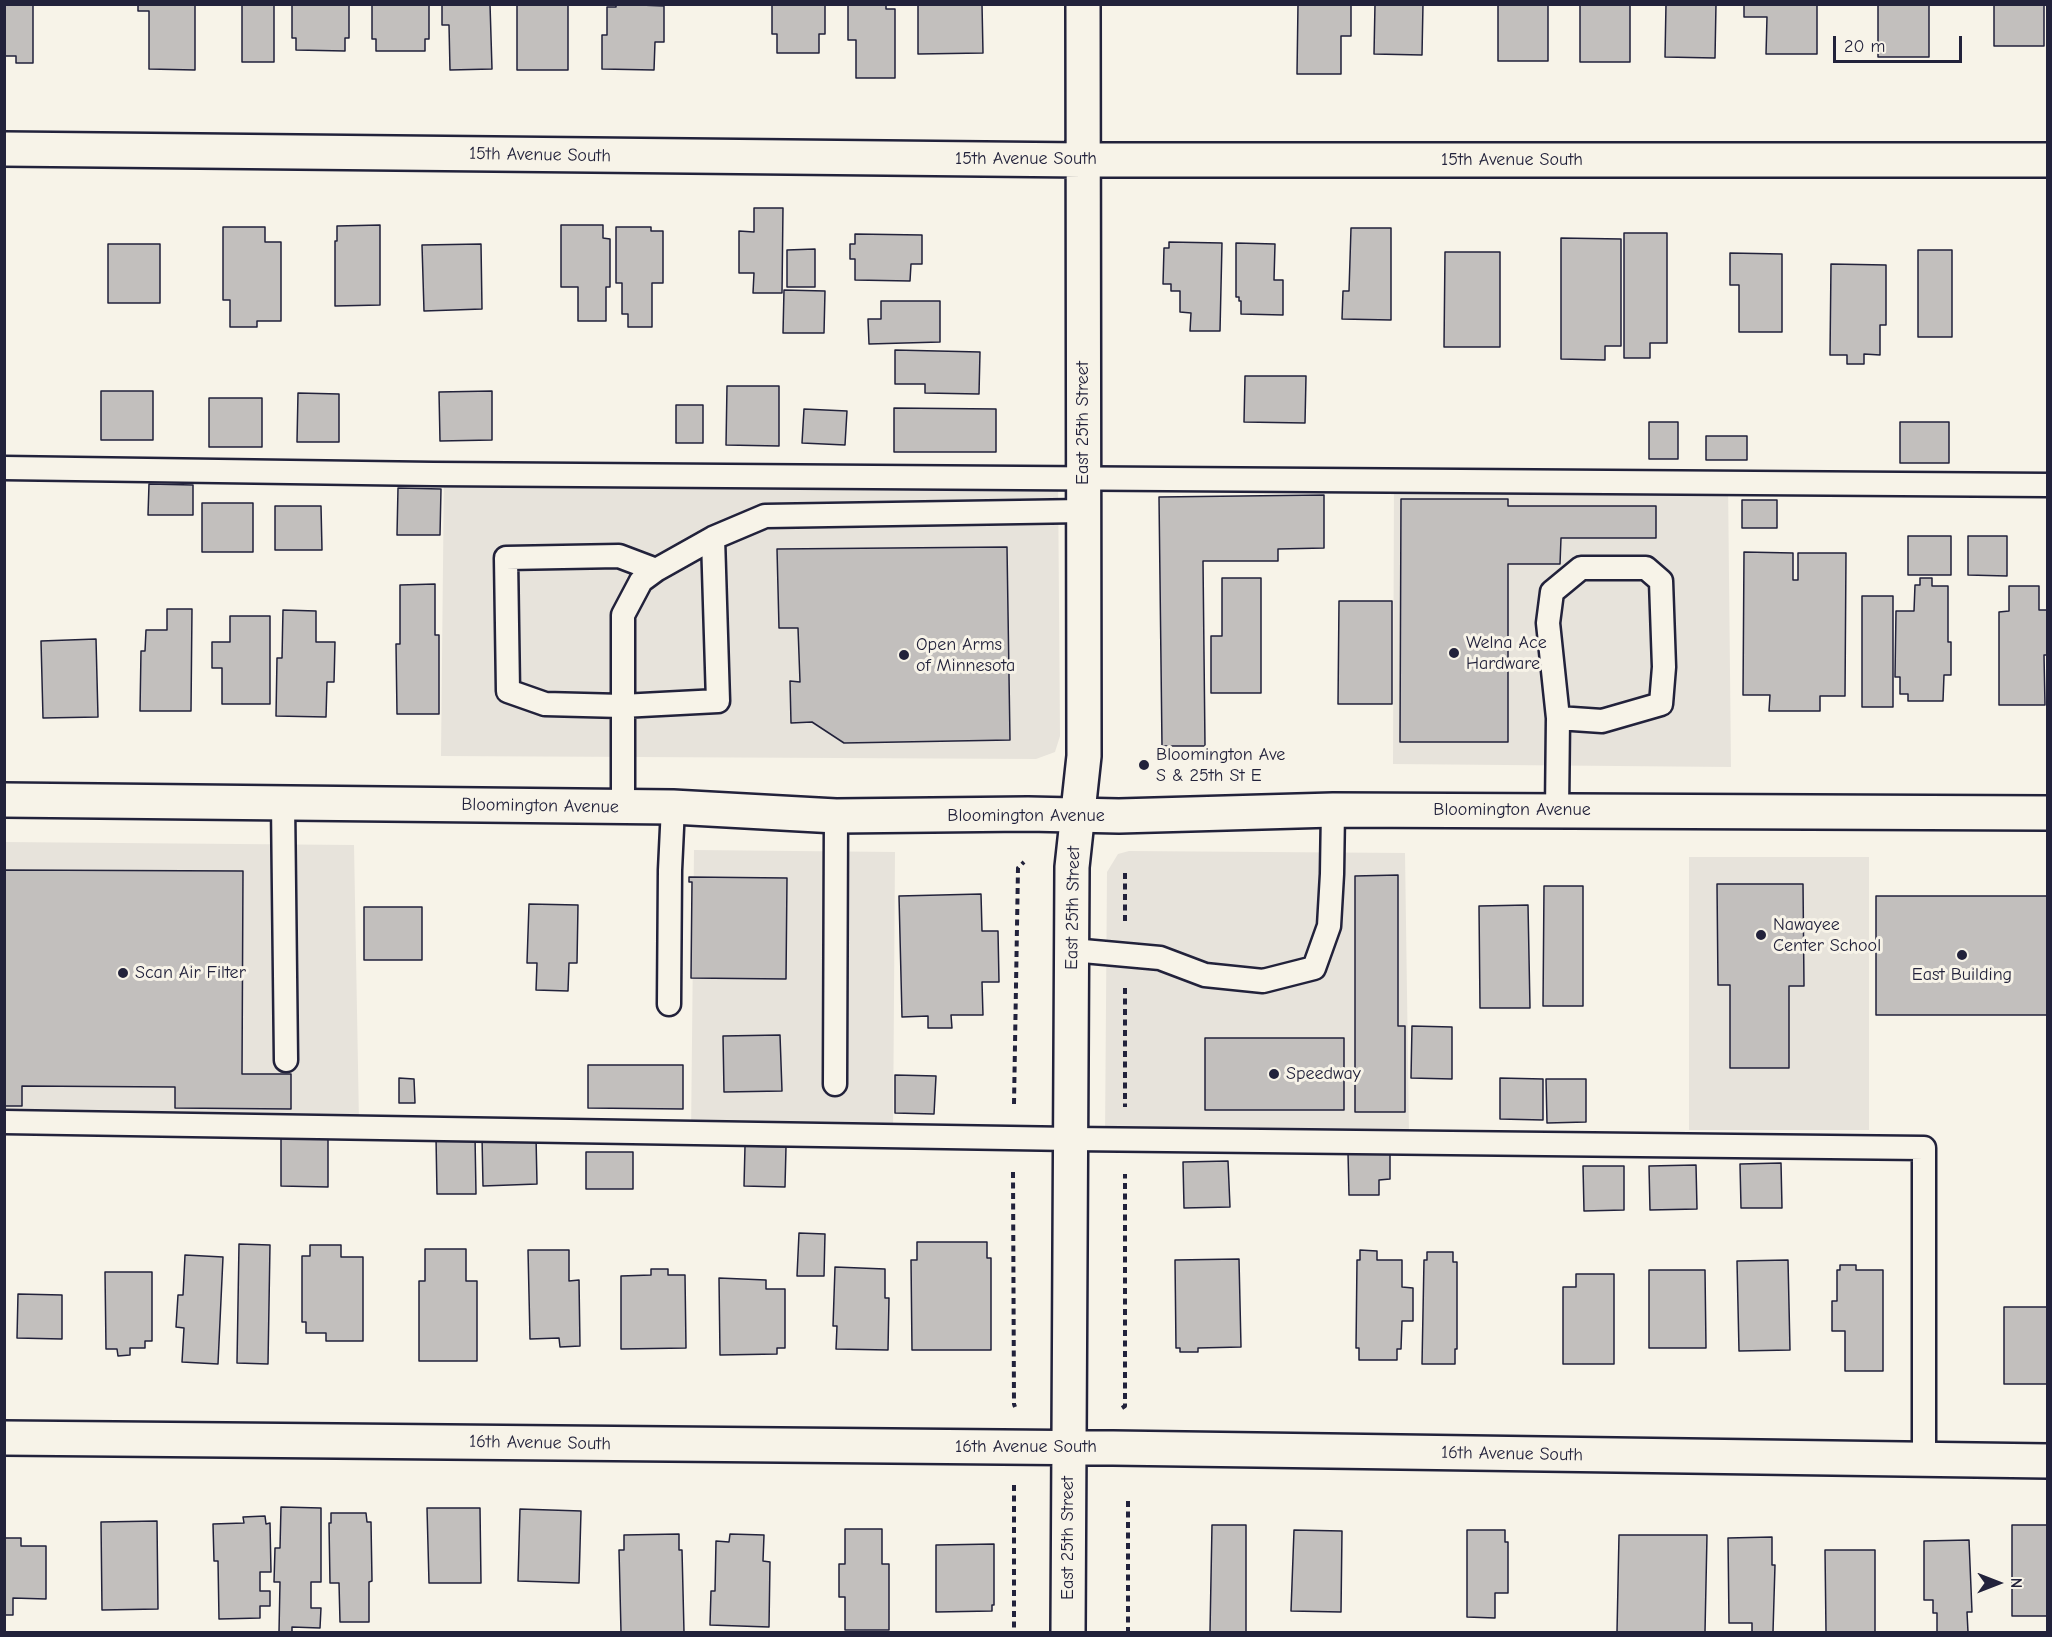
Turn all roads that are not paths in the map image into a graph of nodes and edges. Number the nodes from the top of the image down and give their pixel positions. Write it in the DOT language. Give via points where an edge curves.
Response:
graph roads {
  1 [pos="1083,4"];
  2 [pos="4,149"];
  3 [pos="1082,160"];
  4 [pos="2048,160"];
  5 [pos="4,468"];
  6 [pos="1083,478"];
  7 [pos="2048,485"];
  8 [pos="1083,511"];
  9 [pos="713,538"];
  10 [pos="656,570"];
  11 [pos="622,706"];
  12 [pos="1558,718"];
  13 [pos="4,800"];
  14 [pos="283,802"];
  15 [pos="623,807"];
  16 [pos="673,807"];
  17 [pos="1333,810"];
  18 [pos="1557,811"];
  19 [pos="2048,813"];
  20 [pos="1078,815"];
  21 [pos="836,816"];
  22 [pos="1072,950"];
  23 [pos="669,1004"];
  24 [pos="285,1060"];
  25 [pos="835,1084"];
  26 [pos="4,1122"];
  27 [pos="1072,1139"];
  28 [pos="4,1438"];
  29 [pos="1069,1448"];
  30 [pos="1923,1460"];
  31 [pos="2048,1461"];
  32 [pos="1068,1632"];
  1 -- 3 [label="street, East 25th Street"];
  2 -- 3 [label="street, 15th Avenue South"];
  3 -- 4 [label="street, 15th Avenue South"];
  3 -- 6 [label="street, East 25th Street"];
  5 -- 6 [label="lane"];
  6 -- 7 [label="lane"];
  6 -- 8 [label="street, East 25th Street"];
  8 -- 9 [label="lane" via="765,516"];
  8 -- 20 [label="street, East 25th Street" via="1084,756"];
  9 -- 10 [label="lane"];
  9 -- 11 [label="lane" via="718,701"];
  10 -- 11 [label="lane" via="641,581 623,615"];
  10 -- 11 [label="lane" via="619,556 506,558 508,691 545,704"];
  11 -- 15 [label="lane"];
  12 -- 12 [label="lane" via="1548,622 1552,592 1581,568 1646,568 1661,581 1661,704 1602,721"];
  12 -- 18 [label="lane"];
  13 -- 14 [label="street, Bloomington Avenue"];
  14 -- 15 [label="street, Bloomington Avenue"];
  14 -- 24 [label="lane"];
  15 -- 16 [label="street, Bloomington Avenue"];
  16 -- 21 [label="street, Bloomington Avenue"];
  16 -- 23 [label="lane"];
  17 -- 18 [label="street, Bloomington Avenue"];
  17 -- 20 [label="street, Bloomington Avenue"];
  17 -- 22 [label="lane" via="1329,926 1314,968 1263,981 1205,975 1160,958"];
  18 -- 19 [label="street, Bloomington Avenue"];
  20 -- 21 [label="street, Bloomington Avenue"];
  20 -- 22 [label="street, East 25th Street" via="1072,867"];
  21 -- 25 [label="lane"];
  22 -- 27 [label="street, East 25th Street"];
  26 -- 27 [label="lane"];
  27 -- 29 [label="street, East 25th Street"];
  27 -- 30 [label="lane" via="1924,1148"];
  28 -- 29 [label="street, 16th Avenue South"];
  29 -- 30 [label="street, 16th Avenue South"];
  29 -- 32 [label="street, East 25th Street"];
  30 -- 31 [label="street, 16th Avenue South"];
}
